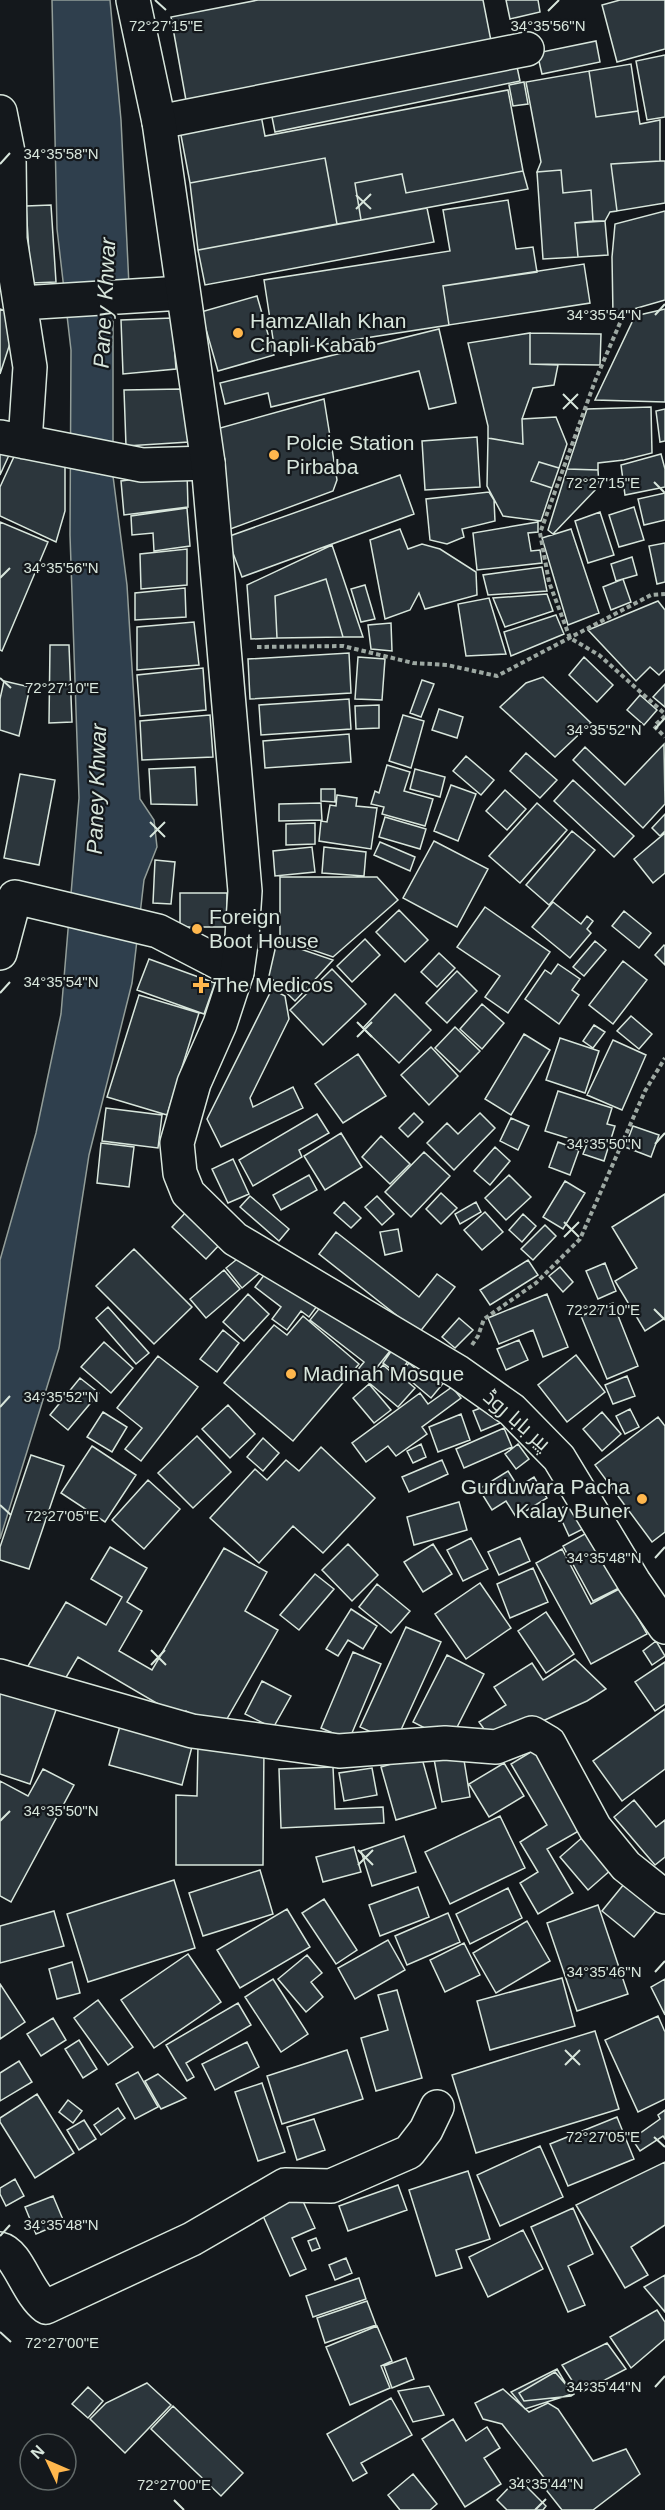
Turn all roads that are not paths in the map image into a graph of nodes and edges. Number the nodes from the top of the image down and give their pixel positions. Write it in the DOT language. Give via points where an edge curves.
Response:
graph roads {
  1 [pos="133,0"];
  2 [pos="527,49"];
  3 [pos="0,112"];
  4 [pos="159,122"];
  5 [pos="182,293"];
  6 [pos="21,303"];
  7 [pos="27,443"];
  8 [pos="208,463"];
  9 [pos="0,953"];
  10 [pos="237,972"];
  11 [pos="665,1627"];
  12 [pos="0,1676"];
  13 [pos="665,1897"];
  14 [pos="437,2107"];
  15 [pos="0,2249"];
  1 -- 4 [label="street"];
  2 -- 4 [label="street"];
  3 -- 6 [label="street" via="9,157 10,239"];
  4 -- 5 [label="street"];
  5 -- 6 [label="street"];
  5 -- 8 [label="street"];
  6 -- 7 [label="street" via="30,367"];
  7 -- 8 [label="street" via="142,465"];
  8 -- 10 [label="street" via="245,891"];
  9 -- 10 [label="street" via="15,897 158,931"];
  10 -- 11 [label="street, پیر بابا روڈ" via="194,1083 177,1143 180,1173 189,1193 235,1239 458,1372 512,1410 560,1458"];
  12 -- 13 [label="street" via="192,1731 339,1751 445,1743 496,1747 532,1733 549,1743 596,1828 626,1866"];
  14 -- 15 [label="street" via="426,2130 408,2152 331,2186 285,2185 192,2239 46,2307 36,2300 15,2261"];
}
